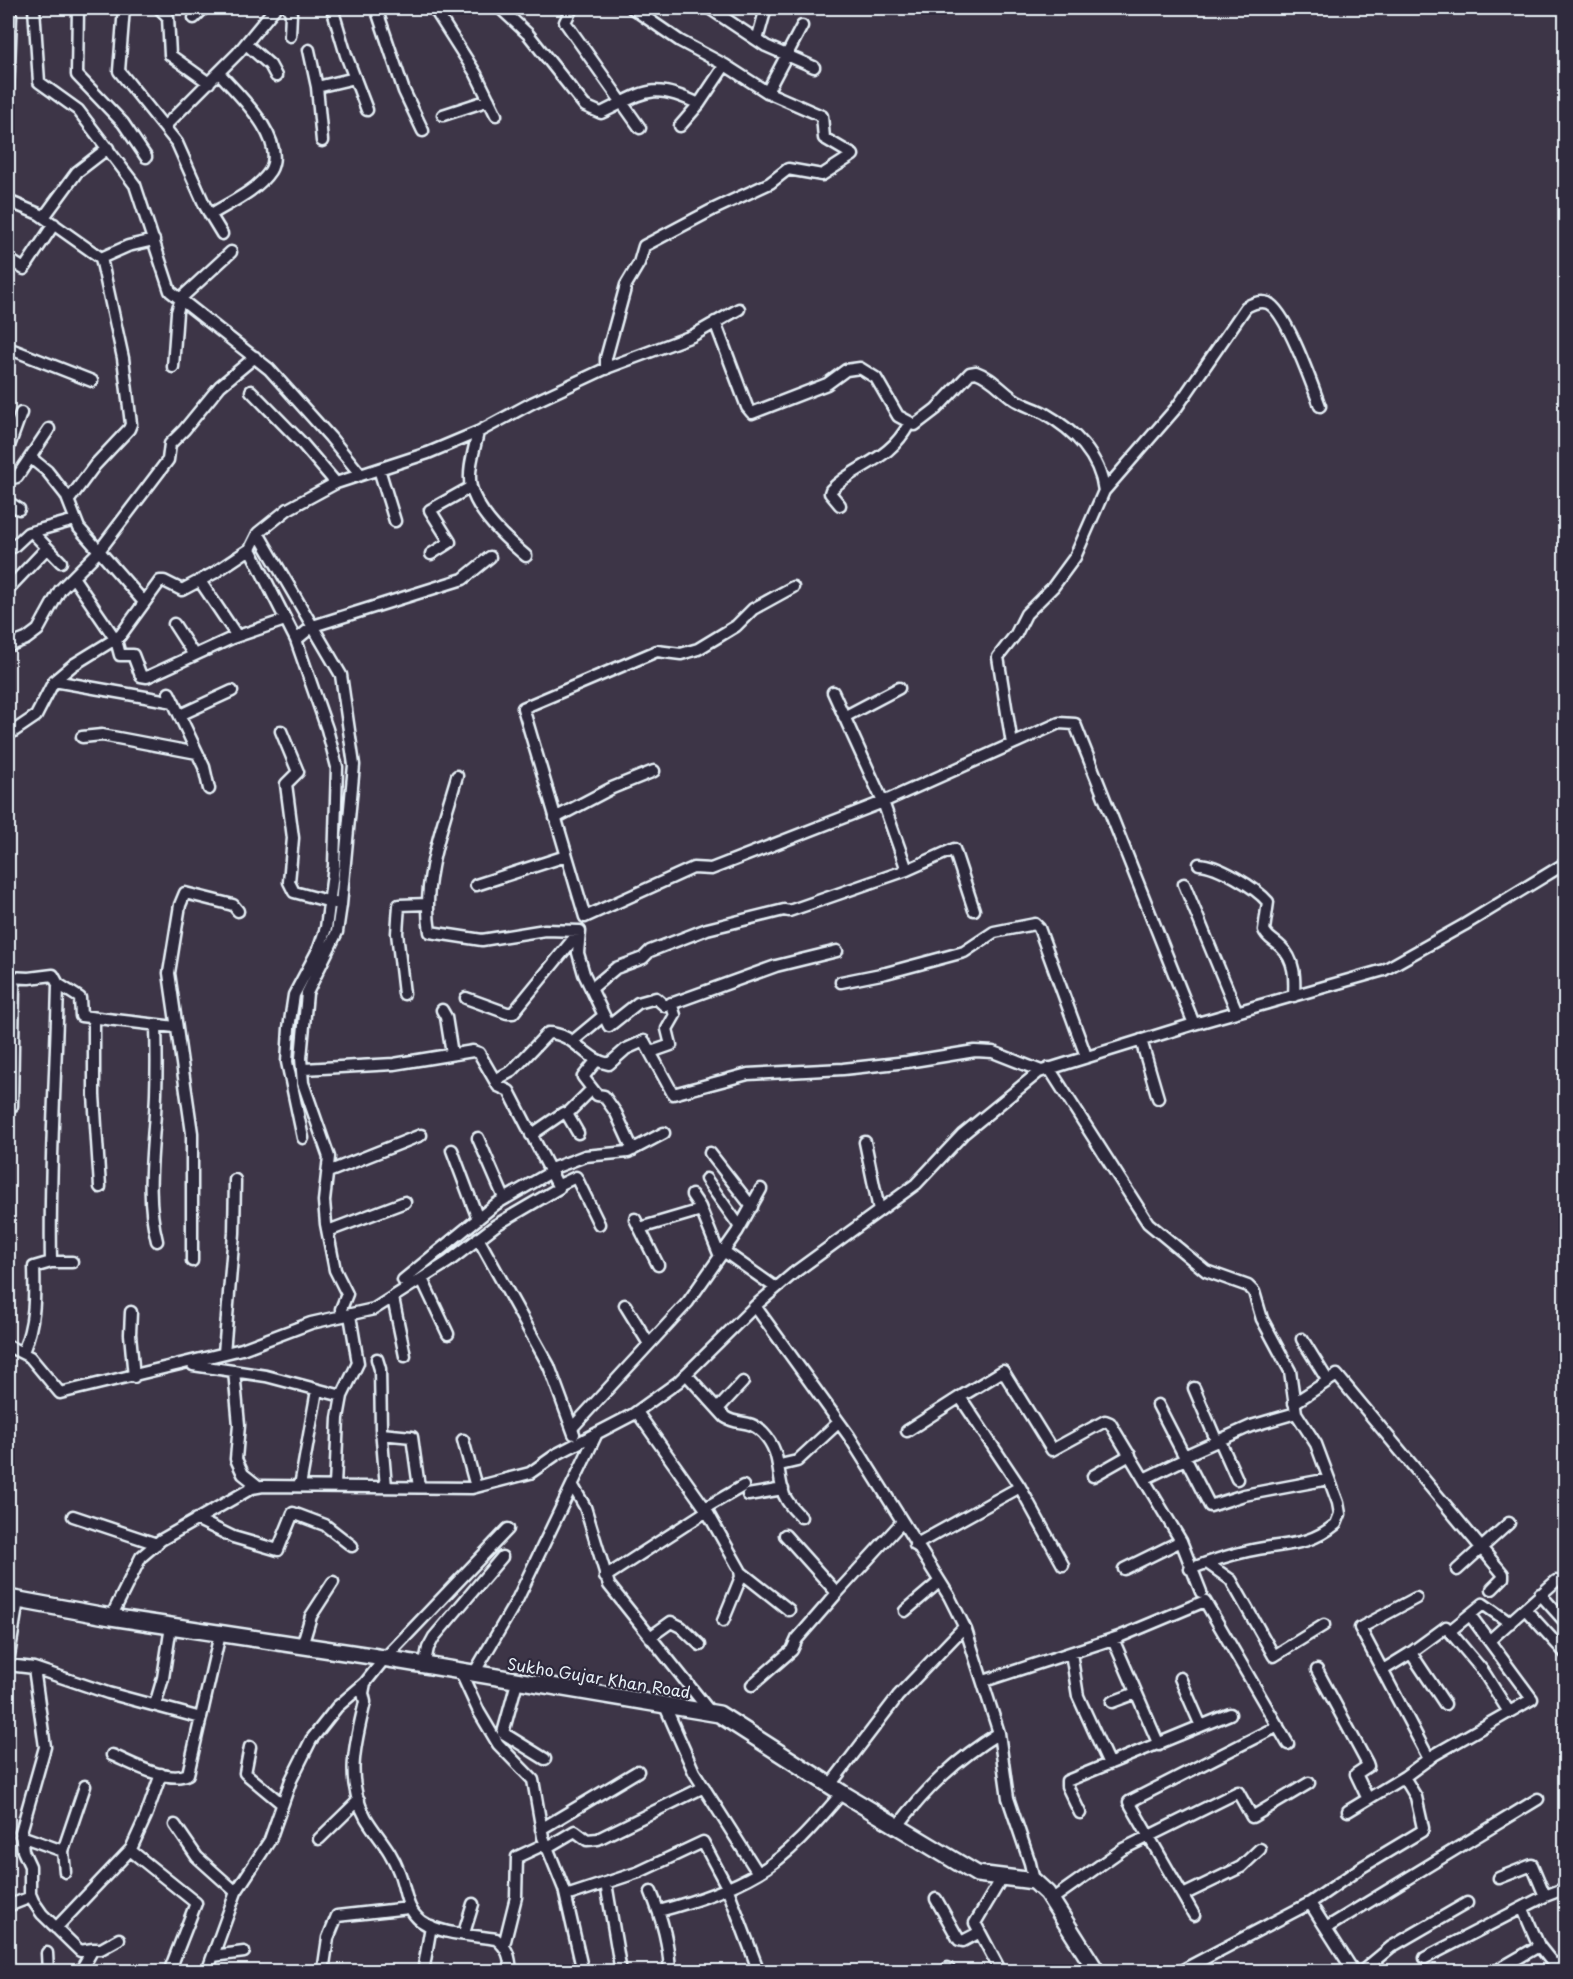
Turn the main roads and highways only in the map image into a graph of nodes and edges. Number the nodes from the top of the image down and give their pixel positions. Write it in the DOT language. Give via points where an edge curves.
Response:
graph roads {
  1 [pos="13,1599"];
  2 [pos="1097,1971"];
  1 -- 2 [label="main road, Sukho Gujar Khan Road" via="718,1714 977,1874 1034,1881 1051,1900"];
}
